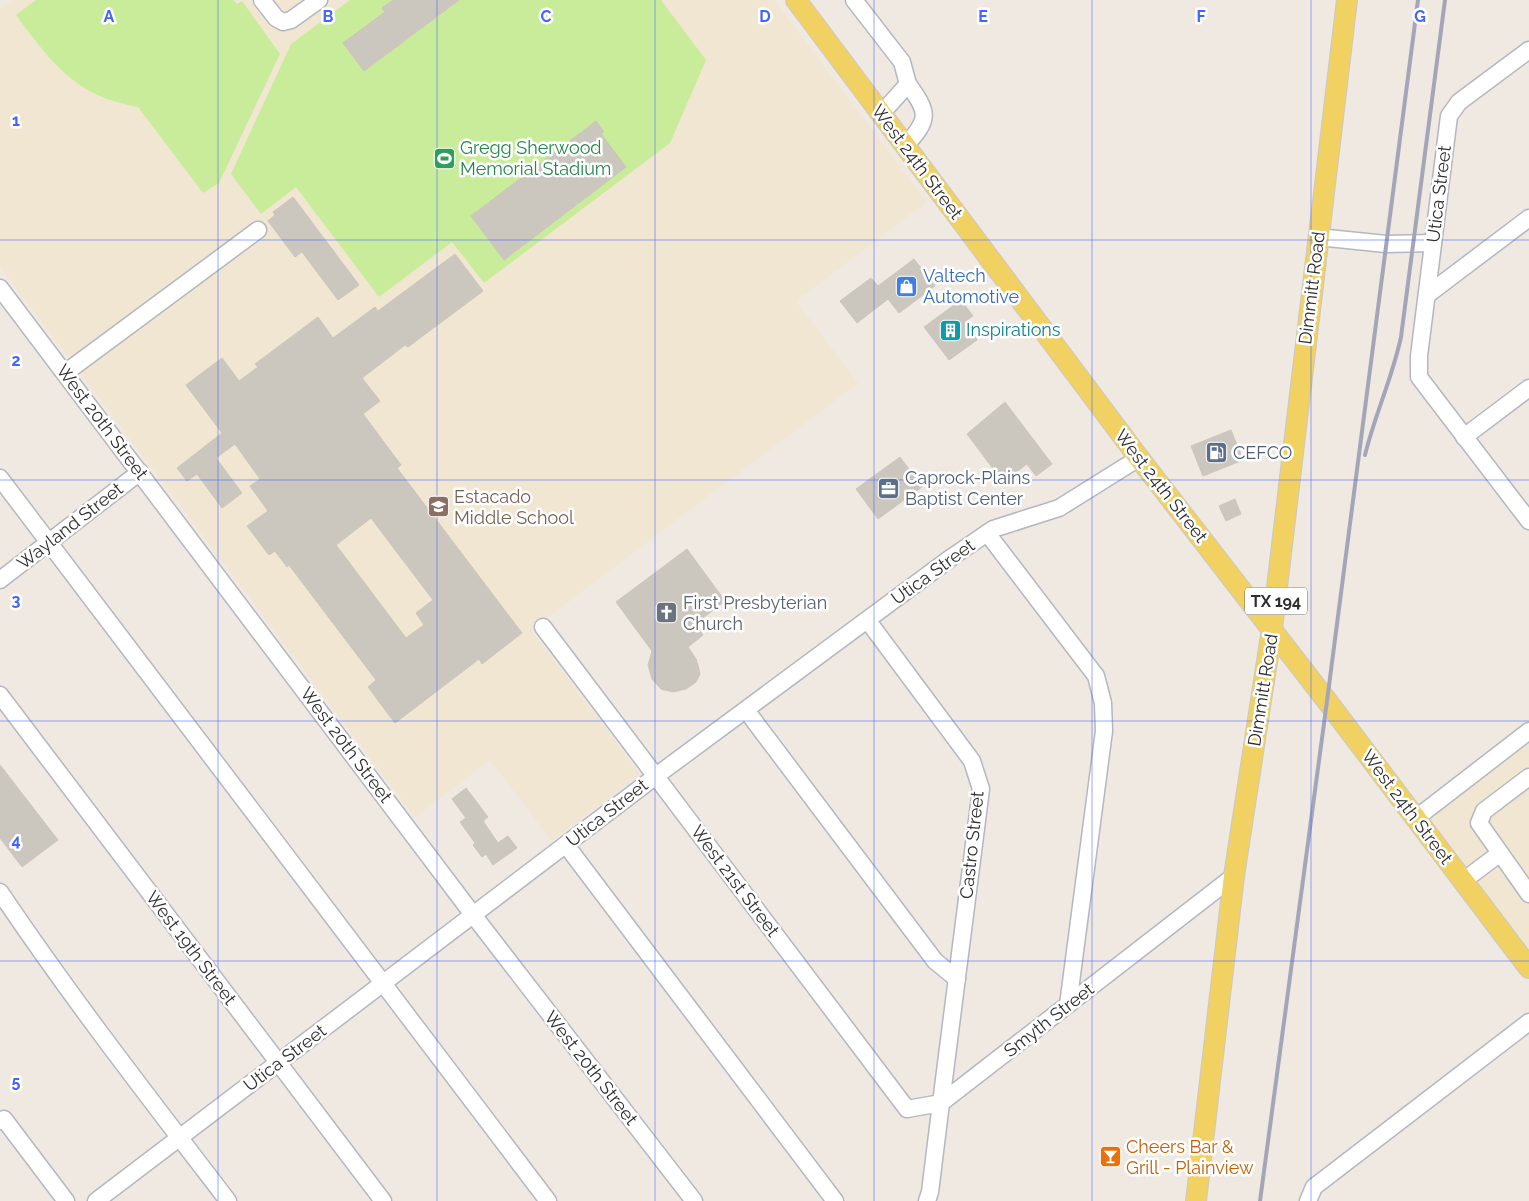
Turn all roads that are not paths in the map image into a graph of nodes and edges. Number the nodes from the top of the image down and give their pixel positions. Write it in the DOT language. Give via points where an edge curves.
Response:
graph roads {
  1 [pos="262,0"];
  2 [pos="319,0"];
  3 [pos="796,0"];
  4 [pos="854,0"];
  5 [pos="1347,0"];
  6 [pos="1529,50"];
  7 [pos="908,84"];
  8 [pos="881,114"];
  9 [pos="905,146"];
  10 [pos="1529,218"];
  11 [pos="258,230"];
  12 [pos="1318,237"];
  13 [pos="1433,242"];
  14 [pos="0,288"];
  15 [pos="1427,295"];
  16 [pos="65,373"];
  17 [pos="1529,388"];
  18 [pos="1464,437"];
  19 [pos="1138,458"];
  20 [pos="140,472"];
  21 [pos="0,478"];
  22 [pos="1529,521"];
  23 [pos="987,533"];
  24 [pos="49,542"];
  25 [pos="0,580"];
  26 [pos="868,621"];
  27 [pos="543,627"];
  28 [pos="1272,629"];
  29 [pos="0,695"];
  30 [pos="746,710"];
  31 [pos="1529,732"];
  32 [pos="656,776"];
  33 [pos="1529,777"];
  34 [pos="1415,819"];
  35 [pos="566,845"];
  36 [pos="1499,854"];
  37 [pos="1234,876"];
  38 [pos="1463,882"];
  39 [pos="0,892"];
  40 [pos="1529,894"];
  41 [pos="474,916"];
  42 [pos="1529,968"];
  43 [pos="957,979"];
  44 [pos="385,983"];
  45 [pos="1068,1005"];
  46 [pos="1529,1022"];
  47 [pos="278,1063"];
  48 [pos="941,1104"];
  49 [pos="2,1120"];
  50 [pos="179,1137"];
  51 [pos="66,1201"];
  52 [pos="96,1201"];
  53 [pos="228,1201"];
  54 [pos="383,1201"];
  55 [pos="548,1201"];
  56 [pos="694,1201"];
  57 [pos="835,1201"];
  58 [pos="927,1201"];
  59 [pos="1196,1201"];
  60 [pos="1308,1201"];
  1 -- 2 [label="street" via="283,22"];
  3 -- 8 [label="main road, West 24th Street"];
  4 -- 7 [label="street" via="902,62"];
  5 -- 12 [label="main road, Dimmitt Road / TX 194"];
  6 -- 13 [label="street, Utica Street" via="1459,102 1449,116"];
  7 -- 8 [label="street"];
  7 -- 9 [label="street" via="925,112 921,129"];
  8 -- 9 [label="main road, West 24th Street"];
  9 -- 19 [label="main road, West 24th Street"];
  10 -- 15 [label="street"];
  11 -- 16 [label="street"];
  12 -- 13 [label="street" via="1386,244"];
  12 -- 28 [label="main road, Dimmitt Road / TX 194"];
  13 -- 15 [label="street, Utica Street"];
  14 -- 16 [label="street, West 20th Street"];
  15 -- 18 [label="street, Utica Street" via="1419,376"];
  16 -- 20 [label="street, West 20th Street"];
  17 -- 18 [label="street"];
  18 -- 22 [label="street"];
  19 -- 23 [label="street, Utica Street" via="1059,508"];
  19 -- 28 [label="main road, West 24th Street"];
  20 -- 24 [label="street, Wayland Street"];
  20 -- 41 [label="street, West 20th Street"];
  21 -- 24 [label="street"];
  23 -- 26 [label="street, Utica Street"];
  23 -- 45 [label="street" via="1100,685 1104,731"];
  24 -- 25 [label="street, Wayland Street"];
  24 -- 44 [label="street"];
  26 -- 30 [label="street, Utica Street"];
  26 -- 43 [label="street, Castro Street" via="972,761 980,789"];
  27 -- 32 [label="street, West 21st Street"];
  28 -- 34 [label="main road, West 24th Street"];
  28 -- 37 [label="main road, Dimmitt Road / TX 194"];
  29 -- 47 [label="street, West 19th Street"];
  30 -- 32 [label="street, Utica Street"];
  30 -- 43 [label="street" via="935,961"];
  31 -- 34 [label="street"];
  32 -- 35 [label="street, Utica Street"];
  32 -- 48 [label="street, West 21st Street" via="907,1108"];
  33 -- 36 [label="street" via="1484,811 1479,819 1480,827"];
  34 -- 38 [label="main road, West 24th Street"];
  35 -- 41 [label="street, Utica Street"];
  35 -- 57 [label="street"];
  36 -- 38 [label="street"];
  36 -- 40 [label="street"];
  37 -- 45 [label="street, Smyth Street"];
  37 -- 59 [label="main road, Dimmitt Road / TX 194"];
  38 -- 42 [label="main road, West 24th Street"];
  39 -- 50 [label="street" via="45,959"];
  41 -- 44 [label="street, Utica Street"];
  41 -- 56 [label="street, West 20th Street"];
  43 -- 48 [label="street, Castro Street"];
  44 -- 47 [label="street, Utica Street"];
  44 -- 55 [label="street"];
  45 -- 48 [label="street, Smyth Street"];
  46 -- 60 [label="street" via="1314,1187"];
  47 -- 50 [label="street, Utica Street"];
  47 -- 54 [label="street, West 19th Street"];
  48 -- 58 [label="street"];
  49 -- 51 [label="street"];
  50 -- 52 [label="street, Utica Street"];
  50 -- 53 [label="street"];
}
